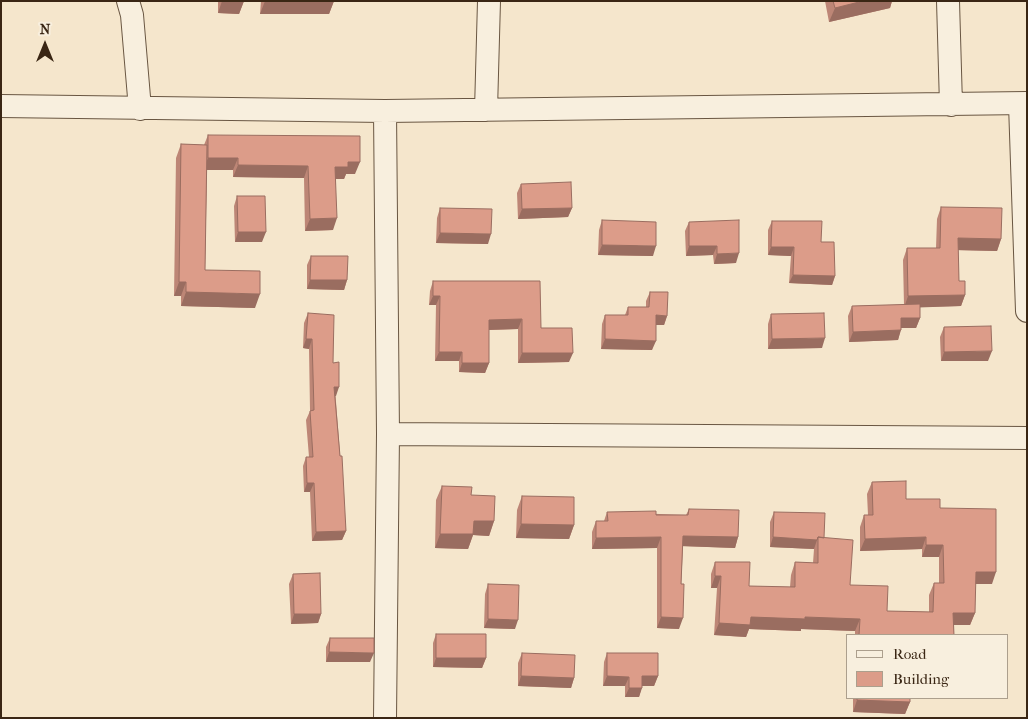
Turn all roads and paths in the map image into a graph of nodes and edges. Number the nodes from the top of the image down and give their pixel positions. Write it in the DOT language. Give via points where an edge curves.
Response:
graph roads {
  1 [pos="128,1"];
  2 [pos="490,1"];
  3 [pos="948,1"];
  4 [pos="1024,104"];
  5 [pos="951,105"];
  6 [pos="1,106"];
  7 [pos="140,109"];
  8 [pos="486,110"];
  9 [pos="385,111"];
  10 [pos="1027,311"];
  11 [pos="388,434"];
  12 [pos="1027,438"];
  13 [pos="385,718"];
  1 -- 7 [label="street"];
  2 -- 8 [label="street"];
  3 -- 5 [label="street"];
  4 -- 5 [label="street"];
  4 -- 10 [label="street"];
  5 -- 8 [label="street"];
  6 -- 7 [label="street"];
  7 -- 9 [label="street"];
  8 -- 9 [label="street"];
  9 -- 11 [label="street"];
  11 -- 12 [label="street"];
  11 -- 13 [label="street"];
}
